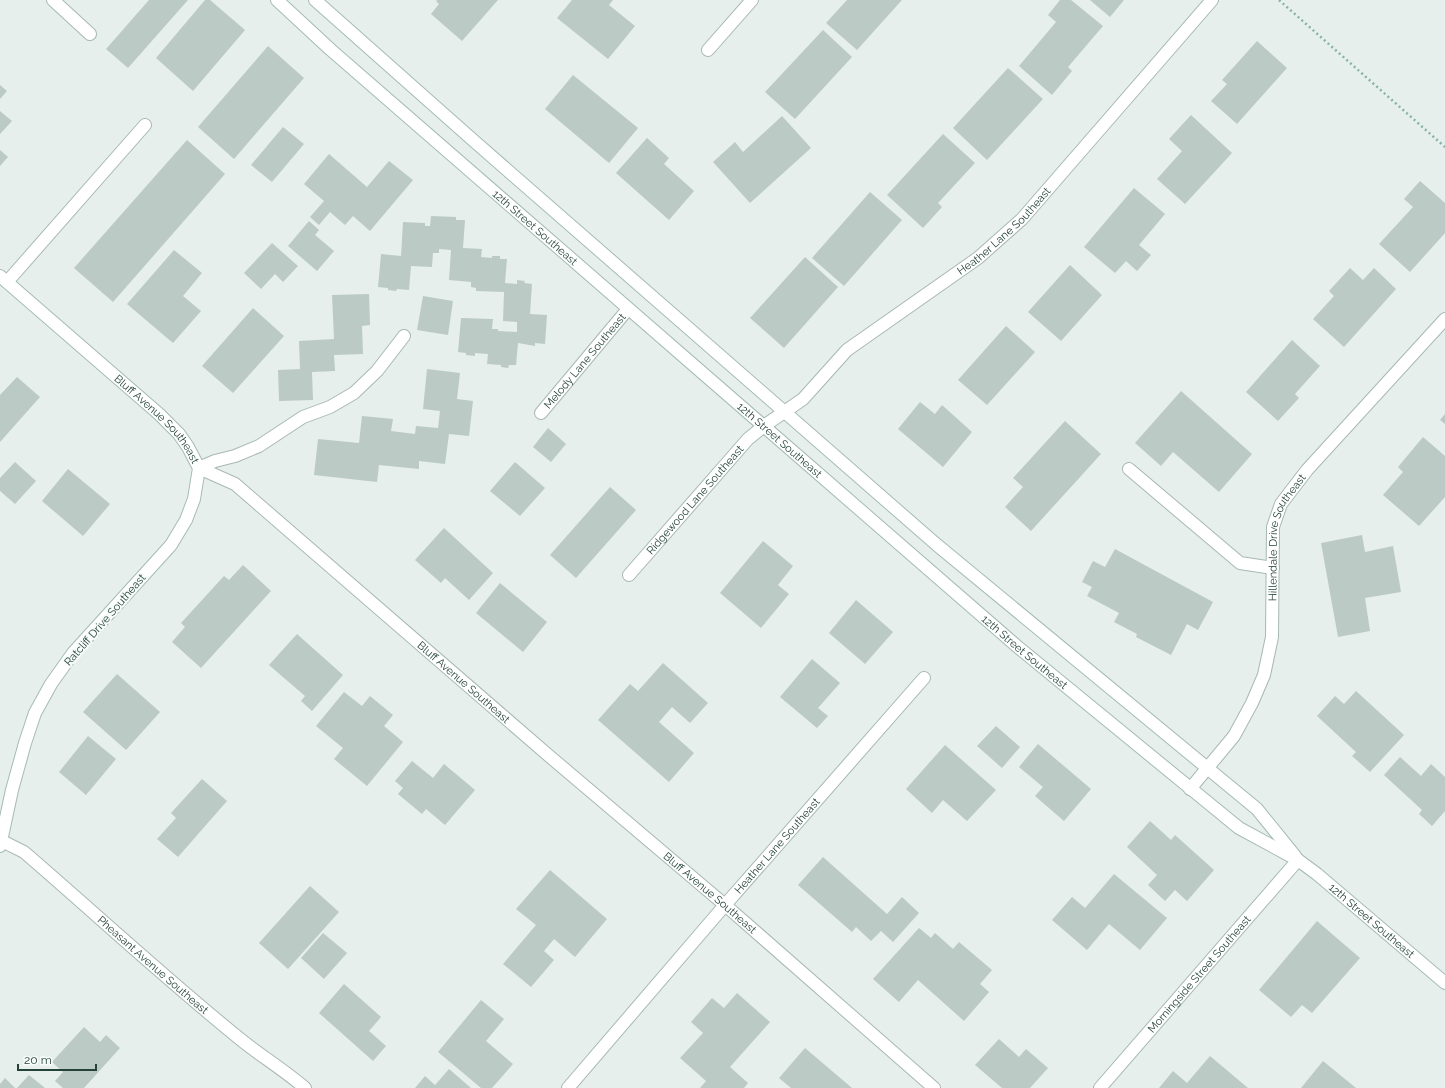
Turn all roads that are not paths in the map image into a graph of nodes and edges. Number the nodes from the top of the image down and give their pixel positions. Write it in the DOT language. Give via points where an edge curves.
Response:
graph roads {
  1 [pos="53,0"];
  2 [pos="277,0"];
  3 [pos="315,0"];
  4 [pos="752,0"];
  5 [pos="1212,0"];
  6 [pos="90,34"];
  7 [pos="708,50"];
  8 [pos="145,125"];
  9 [pos="4,279"];
  10 [pos="628,309"];
  11 [pos="1445,319"];
  12 [pos="404,336"];
  13 [pos="784,411"];
  14 [pos="541,413"];
  15 [pos="764,426"];
  16 [pos="199,468"];
  17 [pos="1129,468"];
  18 [pos="1273,568"];
  19 [pos="629,576"];
  20 [pos="924,678"];
  21 [pos="1207,769"];
  22 [pos="1190,789"];
  23 [pos="1,844"];
  24 [pos="1298,860"];
  25 [pos="725,905"];
  26 [pos="1445,983"];
  27 [pos="305,1088"];
  28 [pos="568,1088"];
  29 [pos="934,1088"];
  30 [pos="1100,1088"];
  1 -- 6 [label="street"];
  2 -- 10 [label="street, 12th Street Southeast"];
  3 -- 13 [label="street, 12th Street Southeast"];
  4 -- 7 [label="street"];
  5 -- 13 [label="street, Heather Lane Southeast" via="1022,219 978,258 847,350 803,399"];
  8 -- 9 [label="street"];
  9 -- 16 [label="street, Bluff Avenue Southeast" via="159,414 179,434"];
  10 -- 14 [label="street, Melody Lane Southeast"];
  10 -- 15 [label="street, 12th Street Southeast"];
  11 -- 18 [label="street, Hillendale Drive Southeast" via="1307,470 1281,504 1273,528"];
  12 -- 16 [label="street" via="377,371 354,393 330,407 303,417 259,446"];
  13 -- 15 [label="street, Heather Lane Southeast"];
  13 -- 21 [label="street, 12th Street Southeast" via="936,545"];
  15 -- 19 [label="street, Ridgewood Lane Southeast" via="748,439"];
  15 -- 22 [label="street, 12th Street Southeast" via="1013,643"];
  16 -- 23 [label="street, Ratcliff Drive Southeast" via="194,499 186,520 171,545 73,653 35,713 12,790"];
  16 -- 25 [label="street, Bluff Avenue Southeast" via="235,484"];
  17 -- 18 [label="street" via="1240,563"];
  18 -- 21 [label="street, Hillendale Drive Southeast" via="1272,638 1264,675 1234,736"];
  20 -- 25 [label="street, Heather Lane Southeast"];
  21 -- 22 [label="street, Hillendale Drive Southeast"];
  21 -- 24 [label="street, 12th Street Southeast" via="1257,809"];
  22 -- 24 [label="street, 12th Street Southeast" via="1239,828"];
  23 -- 27 [label="street, Pheasant Avenue Southeast" via="24,852 240,1039"];
  24 -- 26 [label="street, 12th Street Southeast"];
  24 -- 30 [label="street, Morningside Street Southeast"];
  25 -- 28 [label="street, Heather Lane Southeast"];
  25 -- 29 [label="street, Bluff Avenue Southeast"];
}
